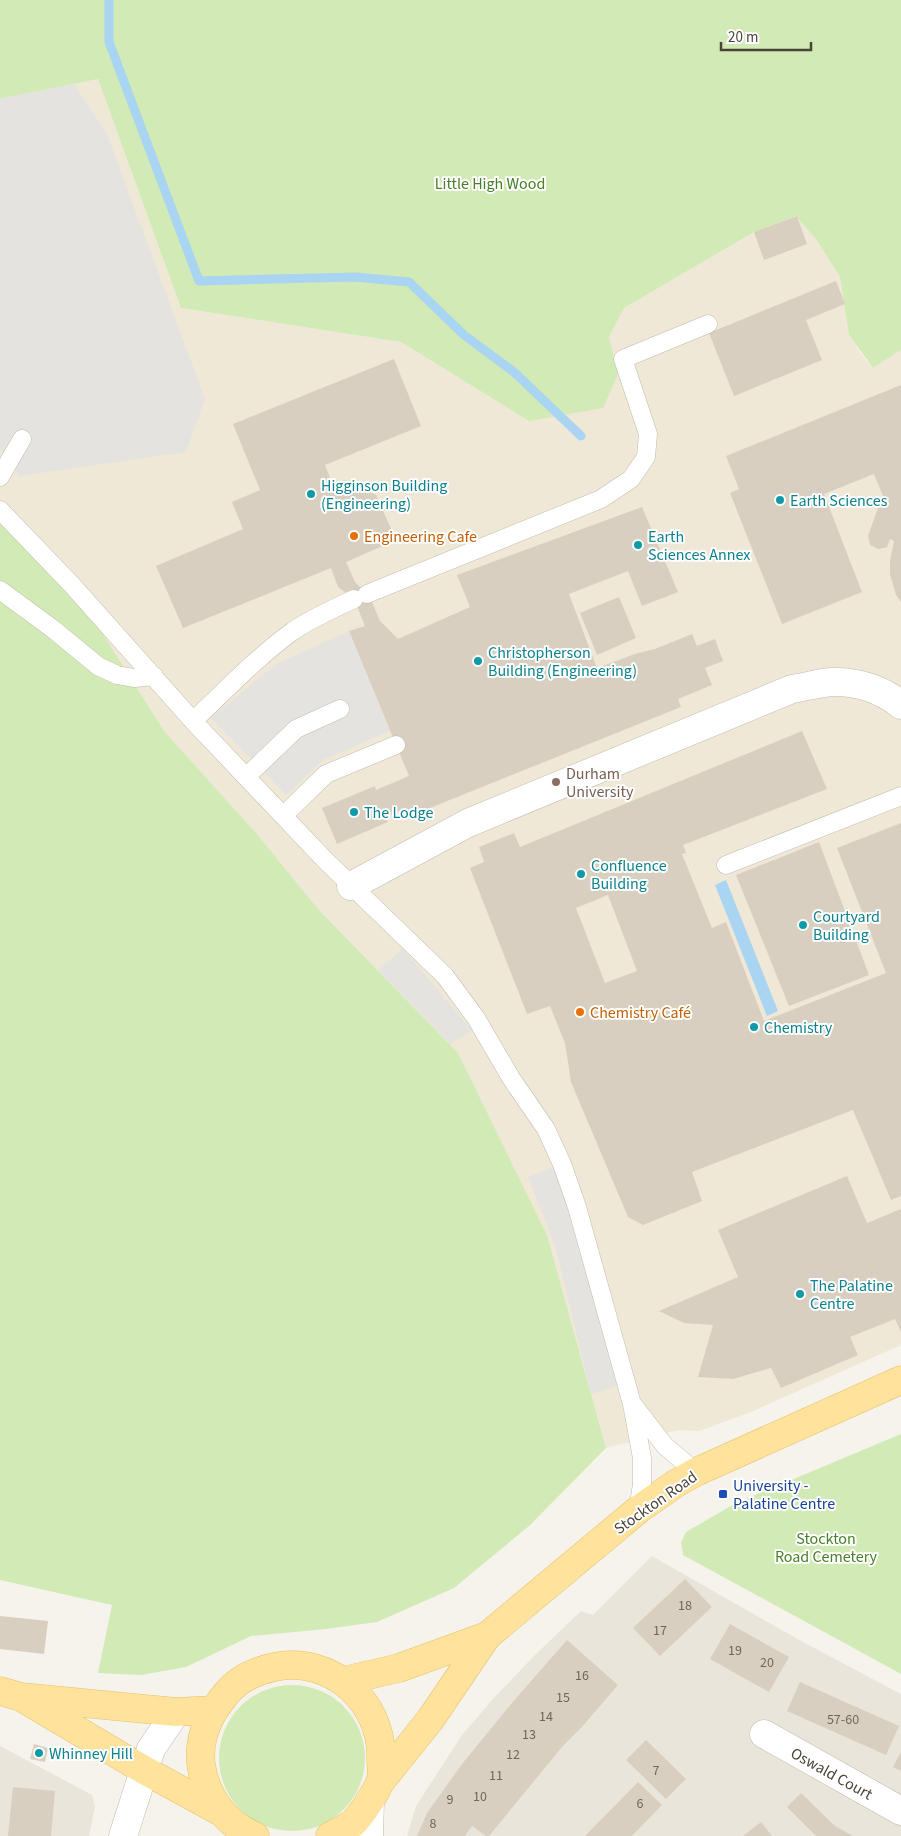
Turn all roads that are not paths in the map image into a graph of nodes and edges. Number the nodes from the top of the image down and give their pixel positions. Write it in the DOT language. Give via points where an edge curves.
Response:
graph roads {
  1 [pos="708,324"];
  2 [pos="22,439"];
  3 [pos="0,477"];
  4 [pos="0,510"];
  5 [pos="0,590"];
  6 [pos="154,676"];
  7 [pos="901,705"];
  8 [pos="340,710"];
  9 [pos="193,721"];
  10 [pos="396,745"];
  11 [pos="246,777"];
  12 [pos="901,796"];
  13 [pos="283,816"];
  14 [pos="726,865"];
  15 [pos="351,886"];
  16 [pos="901,1380"];
  17 [pos="632,1404"];
  18 [pos="696,1472"];
  19 [pos="638,1510"];
  20 [pos="487,1636"];
  21 [pos="343,1681"];
  22 [pos="10,1694"];
  23 [pos="213,1710"];
  24 [pos="176,1712"];
  25 [pos="764,1734"];
  26 [pos="144,1770"];
  27 [pos="375,1790"];
  28 [pos="901,1811"];
  29 [pos="222,1813"];
  30 [pos="248,1834"];
  31 [pos="123,1836"];
  32 [pos="330,1836"];
  33 [pos="369,1836"];
  1 -- 9 [label="lane" via="623,359 648,434 646,458 631,479 601,499 318,616 293,631 255,662"];
  2 -- 3 [label="lane"];
  4 -- 6 [label="lane"];
  5 -- 6 [label="lane" via="98,666 116,675 134,678"];
  6 -- 9 [label="lane"];
  7 -- 15 [label="street" via="889,695 868,686 832,682 792,689 468,823"];
  8 -- 11 [label="lane" via="296,730"];
  9 -- 11 [label="lane"];
  10 -- 13 [label="lane" via="326,774"];
  11 -- 13 [label="lane"];
  12 -- 14 [label="lane"];
  13 -- 15 [label="lane"];
  15 -- 17 [label="lane" via="446,976 546,1129 577,1207"];
  16 -- 18 [label="main road, Stockton Road"];
  17 -- 18 [label="lane" via="665,1446"];
  17 -- 19 [label="lane" via="642,1458"];
  18 -- 19 [label="main road, Stockton Road"];
  19 -- 20 [label="main road, Stockton Road"];
  20 -- 21 [label="main road, Stockton Road" via="399,1668"];
  20 -- 27 [label="main road, Stockton Road" via="430,1720"];
  21 -- 23 [label="main road" via="316,1668 287,1665 258,1671 232,1687"];
  21 -- 27 [label="main road" via="363,1700 376,1724 382,1751"];
  22 -- 24 [label="main road"];
  22 -- 26 [label="main road"];
  23 -- 24 [label="main road"];
  23 -- 29 [label="main road" via="203,1735 201,1763 208,1790"];
  24 -- 26 [label="street" via="151,1749"];
  25 -- 28 [label="street, Oswald Court"];
  26 -- 29 [label="main road"];
  26 -- 31 [label="street"];
  27 -- 32 [label="main road, Stockton Road" via="355,1822"];
  27 -- 33 [label="street"];
  29 -- 30 [label="main road"];
}
